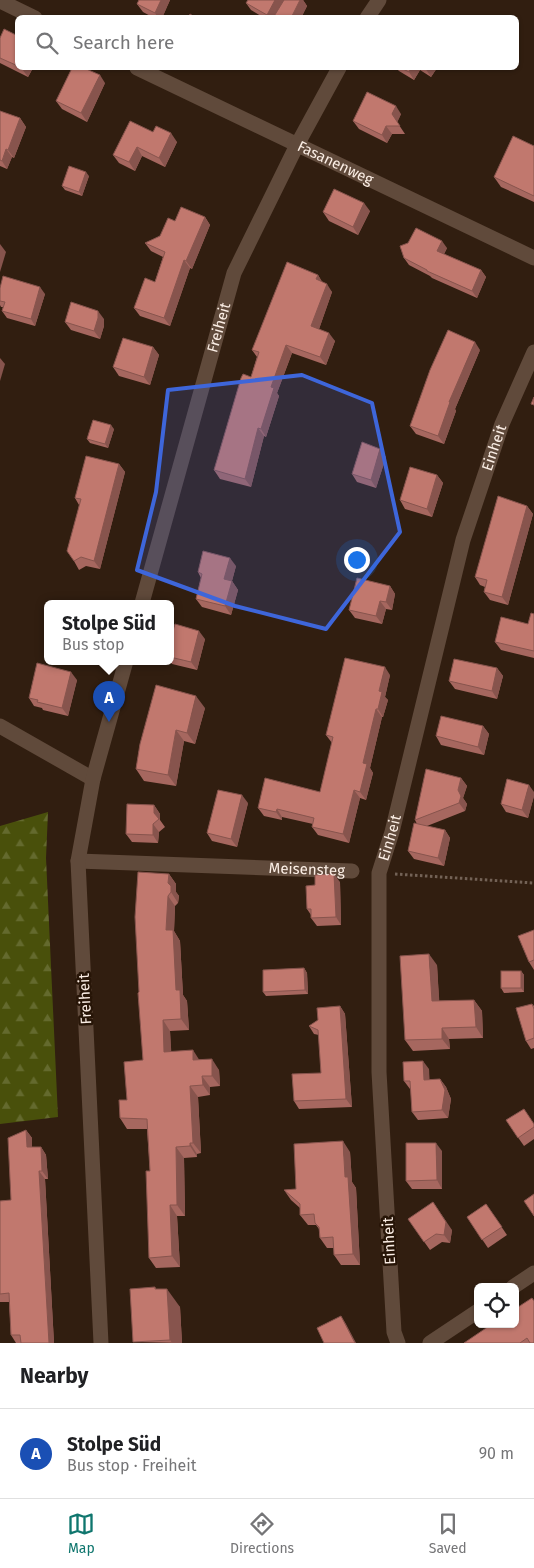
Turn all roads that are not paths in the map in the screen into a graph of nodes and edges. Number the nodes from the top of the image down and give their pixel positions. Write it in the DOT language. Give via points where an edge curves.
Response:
graph roads {
  1 [pos="379,0"];
  2 [pos="0,1"];
  3 [pos="29,15"];
  4 [pos="369,15"];
  5 [pos="141,70"];
  6 [pos="338,70"];
  7 [pos="297,145"];
  8 [pos="534,258"];
  9 [pos="534,352"];
  10 [pos="143,600"];
  11 [pos="125,665"];
  12 [pos="0,726"];
  13 [pos="93,780"];
  14 [pos="78,861"];
  15 [pos="352,871"];
  16 [pos="534,1273"];
  17 [pos="519,1283"];
  18 [pos="474,1314"];
  19 [pos="101,1343"];
  20 [pos="398,1343"];
  21 [pos="430,1343"];
  1 -- 4 [label="street"];
  2 -- 3 [label="street"];
  5 -- 7 [label="street, Fasanenweg"];
  6 -- 7 [label="street, Freiheit"];
  7 -- 8 [label="street, Fasanenweg"];
  7 -- 10 [label="street, Freiheit" via="234,273"];
  9 -- 20 [label="street, Einheit" via="502,424 463,540 392,832 379,873 379,1072 394,1332"];
  11 -- 13 [label="street, Freiheit"];
  12 -- 13 [label="street"];
  13 -- 14 [label="street, Freiheit"];
  14 -- 15 [label="street, Meisensteg"];
  14 -- 19 [label="street, Freiheit"];
  16 -- 17 [label="street"];
  18 -- 21 [label="street"];
}
